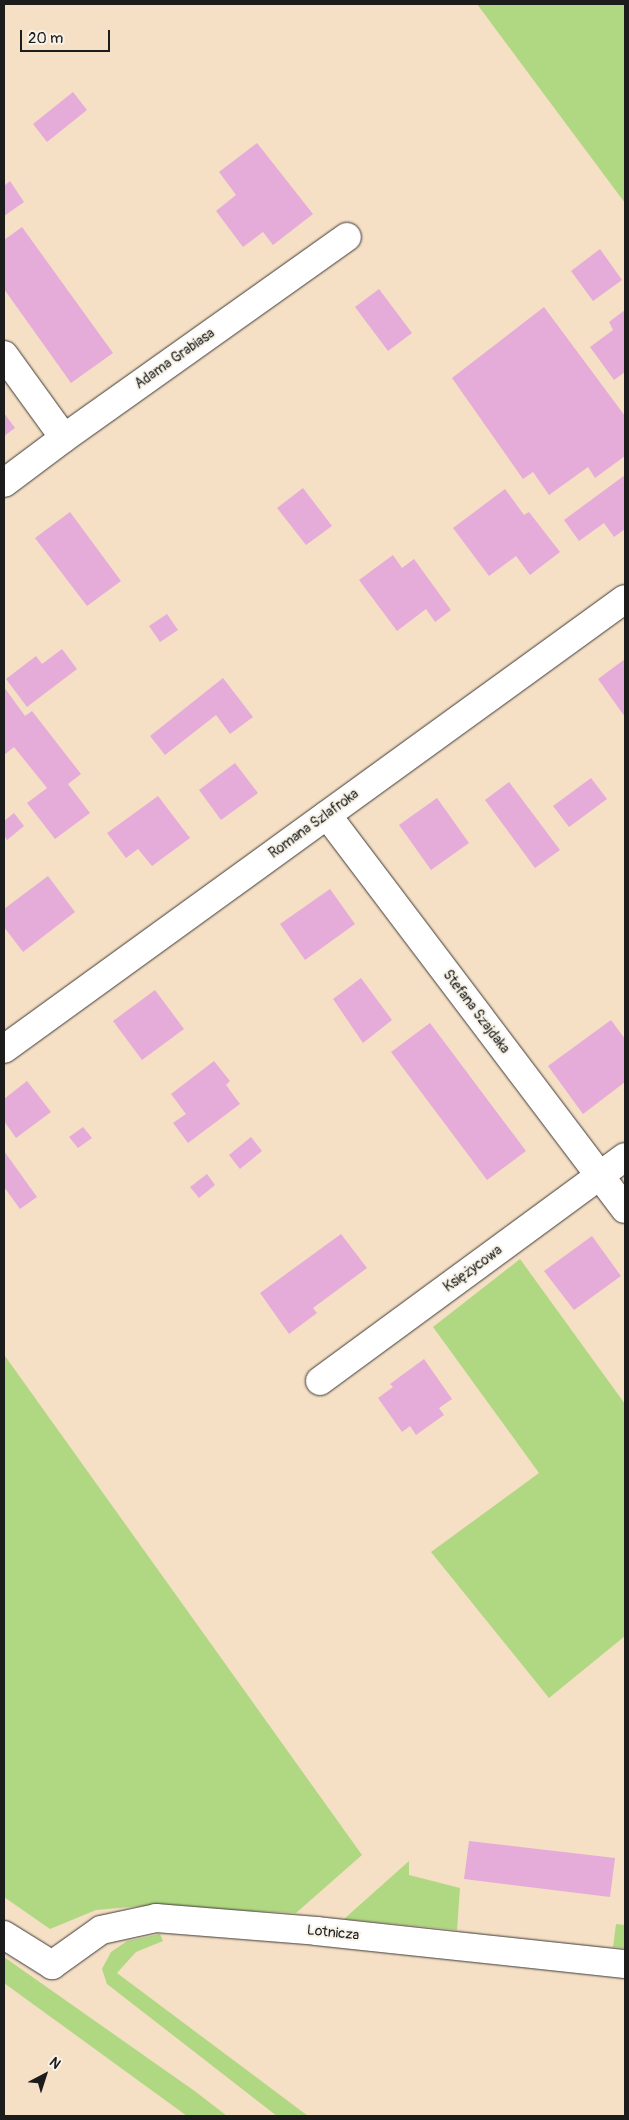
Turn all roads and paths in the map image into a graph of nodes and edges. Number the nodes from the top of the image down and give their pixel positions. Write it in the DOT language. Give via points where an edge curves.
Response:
graph roads {
  1 [pos="347,237"];
  2 [pos="4,355"];
  3 [pos="64,438"];
  4 [pos="4,483"];
  5 [pos="625,599"];
  6 [pos="328,815"];
  7 [pos="4,1050"];
  8 [pos="625,1157"];
  9 [pos="600,1176"];
  10 [pos="625,1209"];
  11 [pos="320,1381"];
  12 [pos="4,1935"];
  13 [pos="625,1964"];
  1 -- 3 [label="street, Adama Grabiasa"];
  2 -- 3 [label="street"];
  3 -- 4 [label="street, Adama Grabiasa"];
  5 -- 6 [label="street, Romana Szlafroka"];
  6 -- 7 [label="street, Romana Szlafroka"];
  6 -- 9 [label="street, Stefana Szajdaka"];
  8 -- 9 [label="street, Księżycowa"];
  9 -- 10 [label="street, Stefana Szajdaka"];
  9 -- 11 [label="street, Księżycowa"];
  12 -- 13 [label="street, Lotnicza" via="52,1965 101,1930 156,1918 316,1931"];
}
